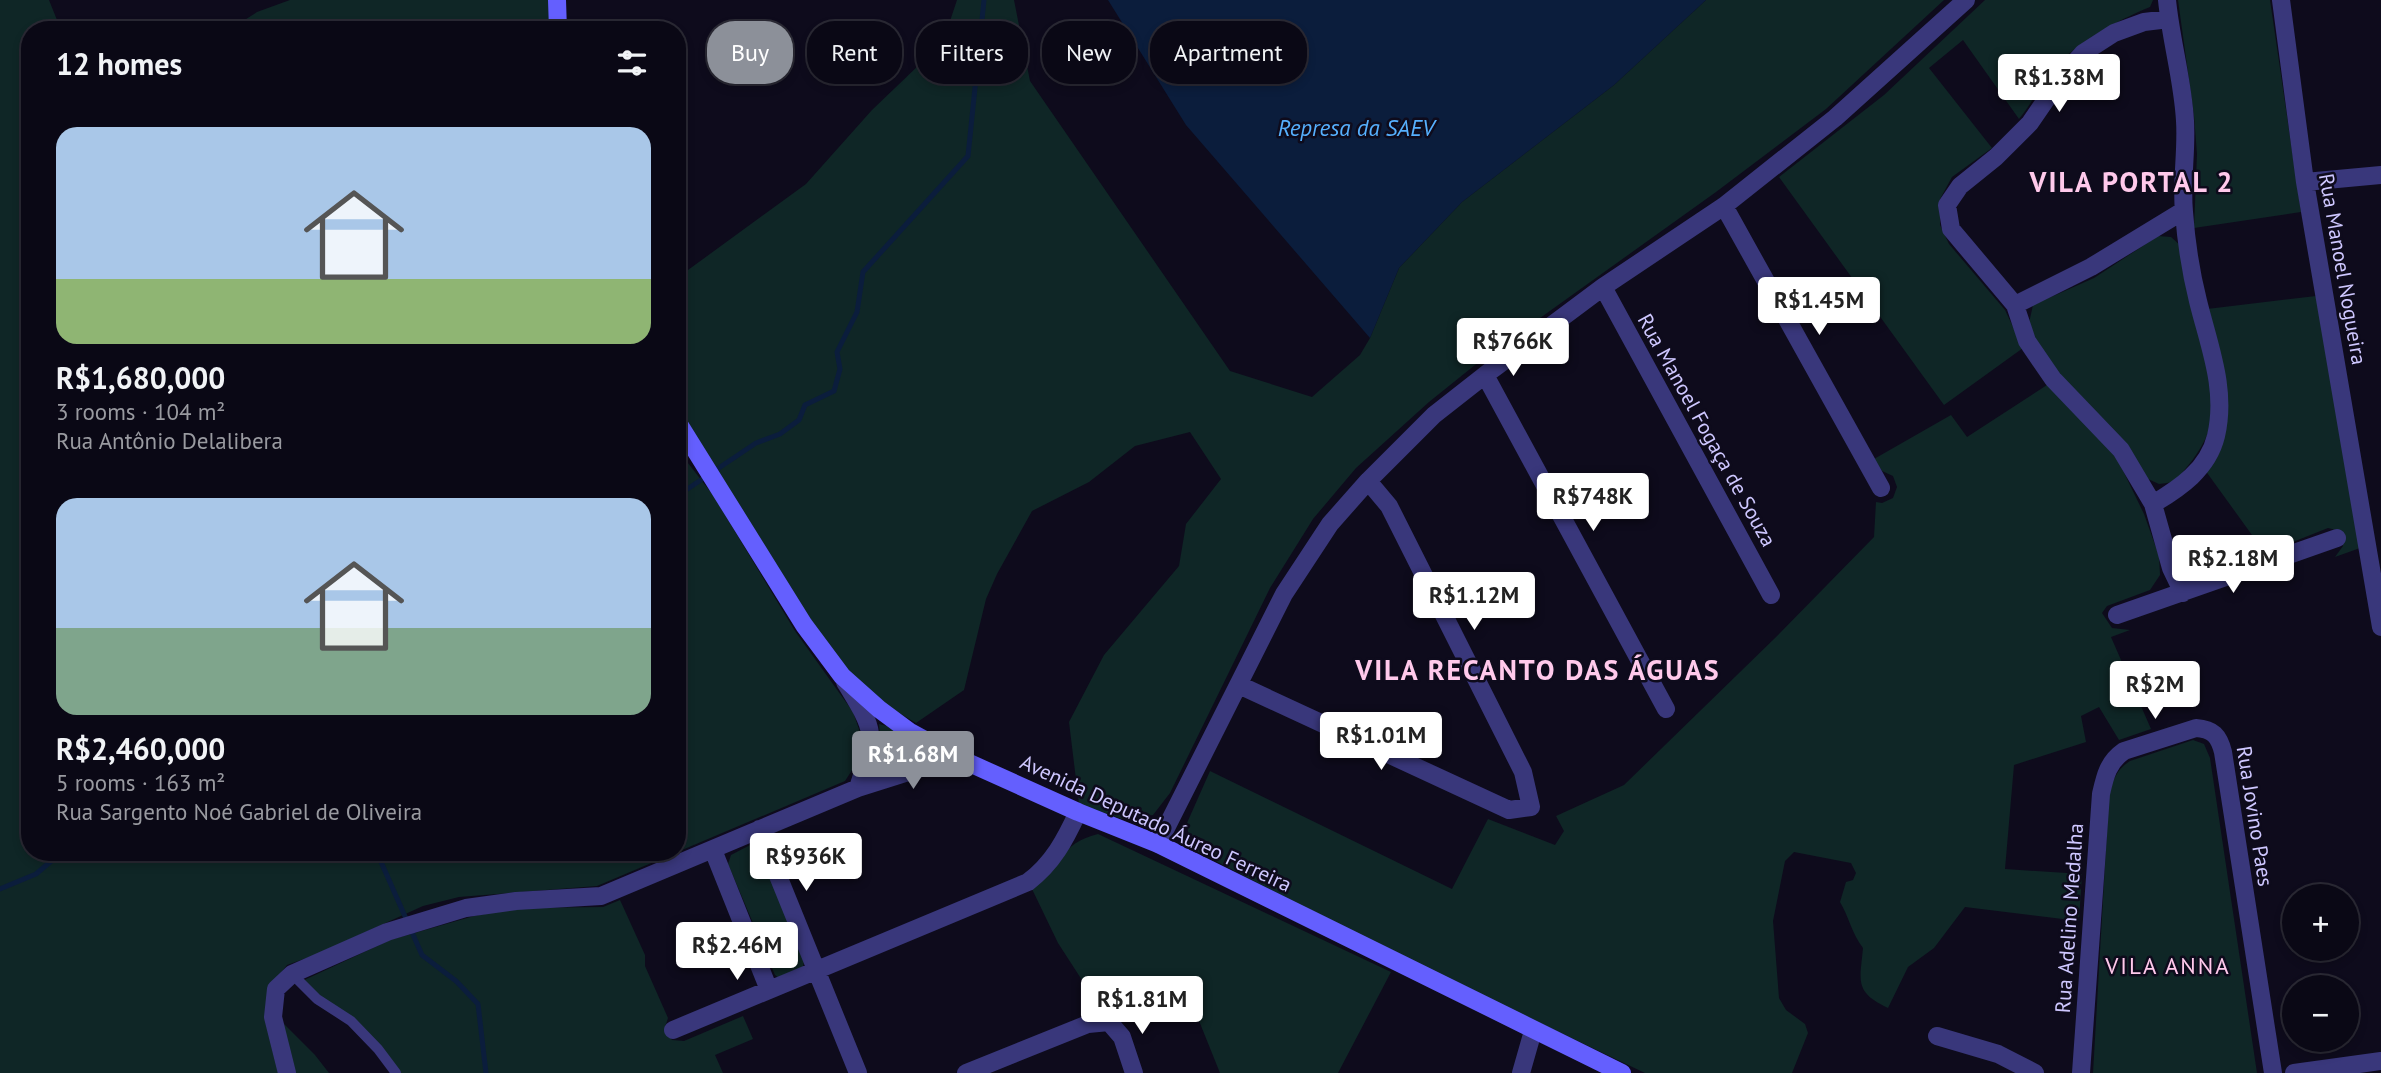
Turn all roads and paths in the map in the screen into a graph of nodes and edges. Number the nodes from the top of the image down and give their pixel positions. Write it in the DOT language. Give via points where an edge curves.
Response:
graph roads {
  1 [pos="557,0"];
  2 [pos="1966,0"];
  3 [pos="2168,0"];
  4 [pos="2281,0"];
  5 [pos="2169,19"];
  6 [pos="558,21"];
  7 [pos="2381,175"];
  8 [pos="2305,182"];
  9 [pos="1724,206"];
  10 [pos="2183,211"];
  11 [pos="1603,287"];
  12 [pos="2015,304"];
  13 [pos="1485,374"];
  14 [pos="686,435"];
  15 [pos="1368,481"];
  16 [pos="1881,488"];
  17 [pos="2153,504"];
  18 [pos="2337,538"];
  19 [pos="2183,593"];
  20 [pos="1772,595"];
  21 [pos="2117,615"];
  22 [pos="2380,618"];
  23 [pos="842,676"];
  24 [pos="1239,685"];
  25 [pos="1666,709"];
  26 [pos="957,757"];
  27 [pos="2109,766"];
  28 [pos="858,788"];
  29 [pos="1078,812"];
  30 [pos="759,829"];
  31 [pos="1158,844"];
  32 [pos="713,850"];
  33 [pos="816,972"];
  34 [pos="292,974"];
  35 [pos="769,989"];
  36 [pos="673,1030"];
  37 [pos="1533,1031"];
  38 [pos="1937,1036"];
  39 [pos="2381,1061"];
  40 [pos="287,1073"];
  41 [pos="396,1073"];
  42 [pos="858,1073"];
  43 [pos="966,1073"];
  44 [pos="1134,1073"];
  45 [pos="1521,1073"];
  46 [pos="1622,1073"];
  47 [pos="2035,1073"];
  48 [pos="2081,1073"];
  49 [pos="2273,1073"];
  50 [pos="2294,1073"];
  1 -- 6 [label="main road"];
  2 -- 9 [label="street" via="1835,118"];
  3 -- 5 [label="street"];
  4 -- 8 [label="street, Rua Manoel Nogueira"];
  5 -- 10 [label="street" via="2185,120"];
  5 -- 12 [label="street" via="2114,33 2083,53 2030,123 1960,186 1947,205 1951,229"];
  7 -- 8 [label="street"];
  8 -- 22 [label="street, Rua Manoel Nogueira"];
  9 -- 11 [label="street"];
  9 -- 16 [label="street"];
  10 -- 12 [label="street" via="2091,267"];
  10 -- 17 [label="street" via="2197,299 2220,390 2220,419 2200,469"];
  11 -- 13 [label="street"];
  11 -- 20 [label="street, Rua Manoel Fogaça de Souza"];
  12 -- 17 [label="street" via="2027,341 2053,379 2121,450"];
  13 -- 15 [label="street" via="1434,415"];
  13 -- 25 [label="street"];
  14 -- 23 [label="main road, Avenida Deputado Áureo Ferreira" via="804,625"];
  15 -- 24 [label="street" via="1330,524 1284,594"];
  15 -- 24 [label="street" via="1389,506 1523,772 1531,807 1509,810"];
  17 -- 19 [label="street"];
  18 -- 19 [label="street"];
  19 -- 21 [label="street"];
  23 -- 26 [label="main road, Avenida Deputado Áureo Ferreira" via="910,732"];
  23 -- 28 [label="street" via="871,728 872,746"];
  24 -- 31 [label="street"];
  26 -- 28 [label="street"];
  26 -- 29 [label="main road, Avenida Deputado Áureo Ferreira"];
  27 -- 48 [label="street, Rua Adelino Medalha" via="2101,794"];
  27 -- 49 [label="street, Rua Jovino Paes" via="2123,751 2196,728 2207,729 2220,739"];
  28 -- 30 [label="street"];
  29 -- 31 [label="main road, Avenida Deputado Áureo Ferreira"];
  29 -- 33 [label="street" via="1045,869 1028,882"];
  30 -- 32 [label="street"];
  30 -- 33 [label="street"];
  31 -- 37 [label="main road, Avenida Deputado Áureo Ferreira"];
  32 -- 34 [label="street" via="601,896 466,908 387,932"];
  32 -- 35 [label="street"];
  33 -- 35 [label="street"];
  33 -- 42 [label="street"];
  34 -- 40 [label="street" via="276,989 273,1017"];
  34 -- 41 [label="lane" via="317,999 351,1021"];
  35 -- 36 [label="street"];
  37 -- 45 [label="street"];
  37 -- 46 [label="main road, Avenida Deputado Áureo Ferreira"];
  38 -- 47 [label="street" via="1998,1054"];
  39 -- 50 [label="street"];
  43 -- 44 [label="street" via="1088,1024 1109,1022 1122,1037"];
}
